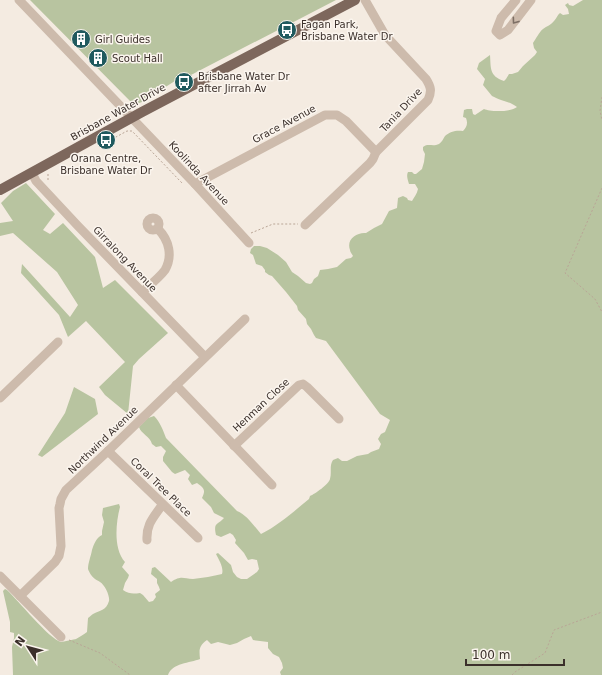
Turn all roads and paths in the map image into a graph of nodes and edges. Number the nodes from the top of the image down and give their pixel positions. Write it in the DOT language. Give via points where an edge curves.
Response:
graph roads {
  1 [pos="18,0"];
  2 [pos="355,0"];
  3 [pos="365,0"];
  4 [pos="516,0"];
  5 [pos="531,0"];
  6 [pos="602,97"];
  7 [pos="132,118"];
  8 [pos="602,120"];
  9 [pos="101,145"];
  10 [pos="376,152"];
  11 [pos="32,173"];
  12 [pos="48,173"];
  13 [pos="182,183"];
  14 [pos="48,184"];
  15 [pos="195,184"];
  16 [pos="602,188"];
  17 [pos="0,190"];
  18 [pos="305,225"];
  19 [pos="158,229"];
  20 [pos="246,240"];
  21 [pos="142,292"];
  22 [pos="602,312"];
  23 [pos="245,319"];
  24 [pos="58,342"];
  25 [pos="205,357"];
  26 [pos="176,385"];
  27 [pos="0,398"];
  28 [pos="339,419"];
  29 [pos="234,446"];
  30 [pos="108,451"];
  31 [pos="272,485"];
  32 [pos="162,505"];
  33 [pos="198,538"];
  34 [pos="147,540"];
  35 [pos="0,576"];
  36 [pos="20,596"];
  37 [pos="602,612"];
  38 [pos="61,637"];
  39 [pos="130,675"];
  40 [pos="512,675"];
  1 -- 7 [label="street, Koolinda Avenue"];
  2 -- 7 [label="main road, Brisbane Water Drive"];
  3 -- 10 [label="street, Tania Drive" via="385,34 426,79 431,94"];
  5 -- 4 [label="street, one-way" via="508,30 500,35 496,31 501,18"];
  6 -- 8 [label="path"];
  7 -- 11 [label="main road, Brisbane Water Drive"];
  7 -- 15 [label="street, Koolinda Avenue"];
  9 -- 13 [label="path" via="127,131 132,131"];
  10 -- 15 [label="street, Grace Avenue" via="346,121 337,116 325,115"];
  10 -- 18 [label="street, Tania Drive" via="370,163"];
  11 -- 17 [label="main road, Brisbane Water Drive"];
  11 -- 21 [label="street, Girralong Avenue" via="36,181"];
  12 -- 14 [label="path"];
  15 -- 20 [label="street, Koolinda Avenue"];
  16 -- 22 [label="path" via="565,273 595,299"];
  18 -- 20 [label="path" via="273,224"];
  19 -- 21 [label="street" via="169,248 168,260 164,271"];
  21 -- 25 [label="street, Girralong Avenue"];
  23 -- 25 [label="street, Northwind Avenue"];
  24 -- 27 [label="street"];
  25 -- 26 [label="street, Northwind Avenue"];
  26 -- 29 [label="street"];
  26 -- 30 [label="street, Northwind Avenue"];
  28 -- 29 [label="street, Henman Close" via="302,384"];
  29 -- 31 [label="street"];
  30 -- 32 [label="street, Coral Tree Place"];
  30 -- 36 [label="street, Northwind Avenue" via="66,490 59,508 59,556"];
  32 -- 33 [label="street, Coral Tree Place"];
  32 -- 34 [label="street" via="150,522"];
  35 -- 36 [label="street"];
  36 -- 38 [label="street"];
  37 -- 40 [label="path" via="554,630 545,653"];
  38 -- 39 [label="path" via="100,653"];
}
